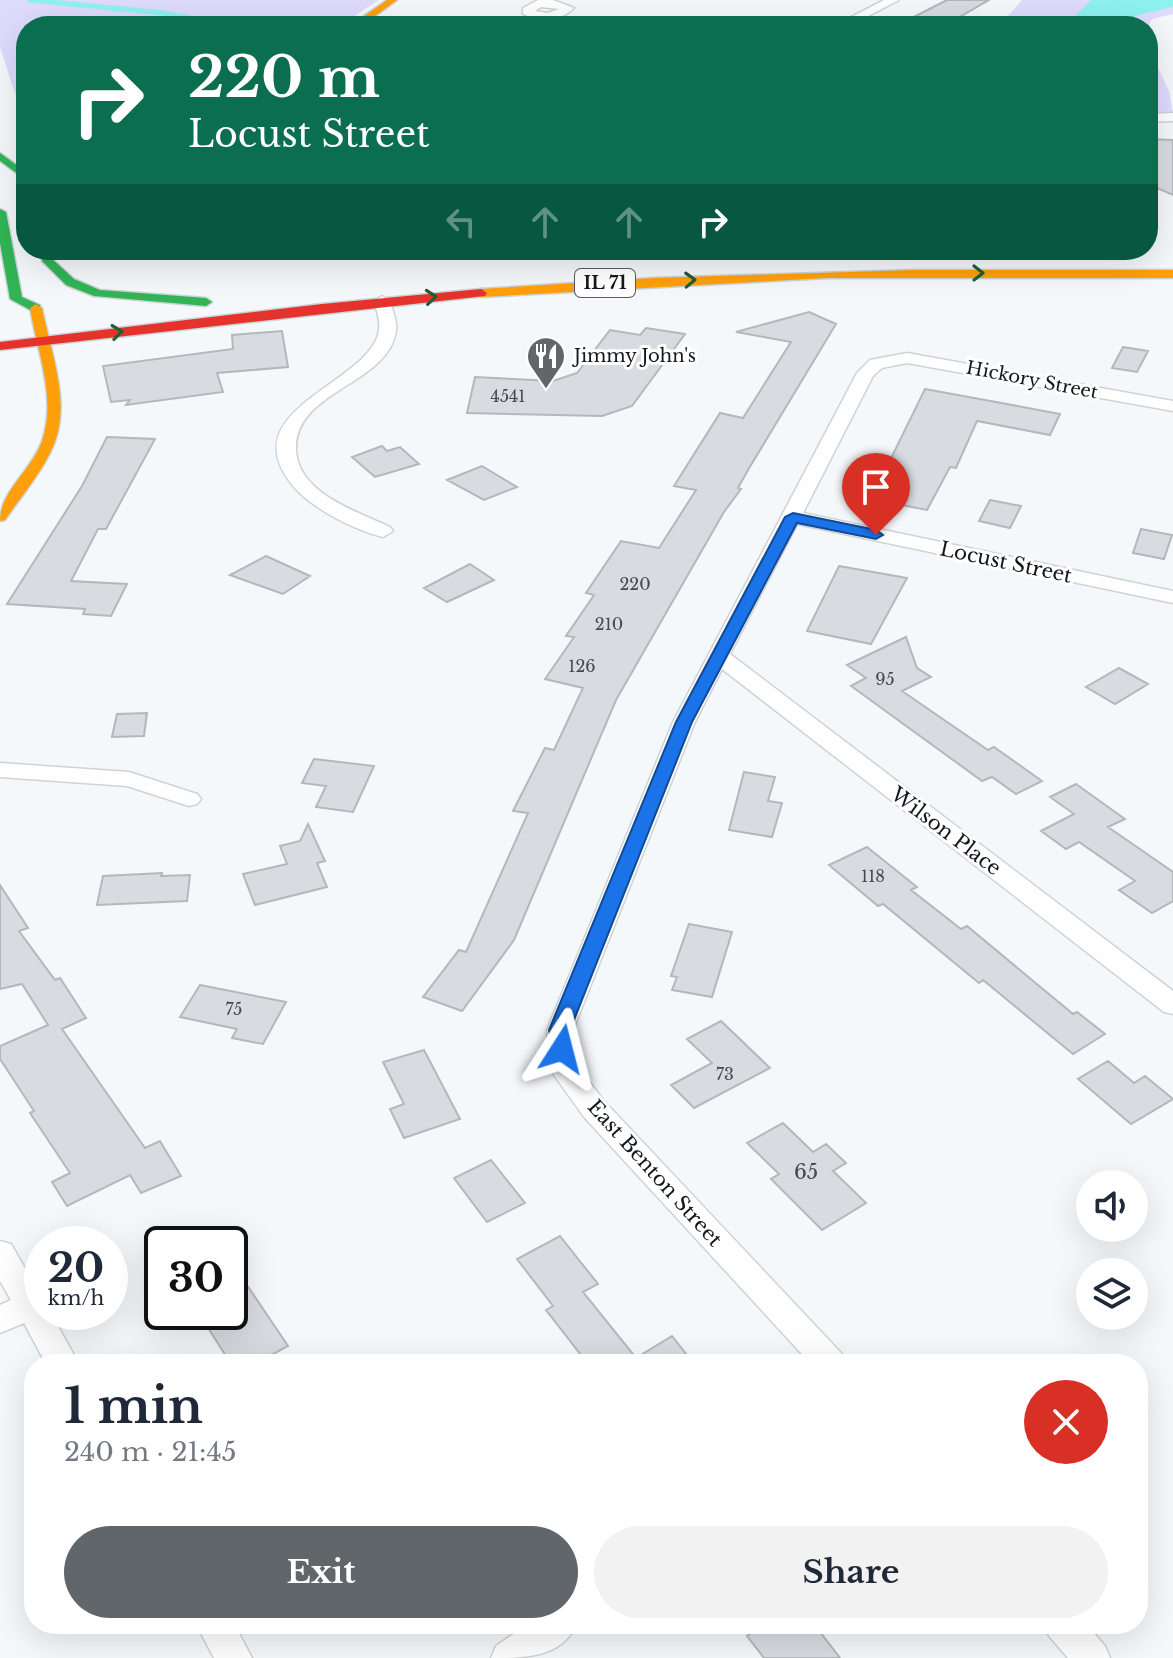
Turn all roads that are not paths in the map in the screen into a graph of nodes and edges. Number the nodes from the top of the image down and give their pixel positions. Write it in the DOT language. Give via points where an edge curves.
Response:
graph roads {
  1 [pos="393,0"];
  2 [pos="890,0"];
  3 [pos="370,16"];
  4 [pos="859,16"];
  5 [pos="0,156"];
  6 [pos="16,169"];
  7 [pos="0,212"];
  8 [pos="46,260"];
  9 [pos="50,260"];
  10 [pos="825,260"];
  11 [pos="4,272"];
  12 [pos="1173,274"];
  13 [pos="423,280"];
  14 [pos="382,301"];
  15 [pos="110,312"];
  16 [pos="38,317"];
  17 [pos="39,341"];
  18 [pos="0,346"];
  19 [pos="890,360"];
  20 [pos="1173,406"];
  21 [pos="0,517"];
  22 [pos="793,517"];
  23 [pos="383,531"];
  24 [pos="1173,597"];
  25 [pos="720,657"];
  26 [pos="0,770"];
  27 [pos="189,799"];
  28 [pos="1173,1005"];
  29 [pos="0,1253"];
  30 [pos="24,1297"];
  31 [pos="24,1308"];
  32 [pos="0,1320"];
  33 [pos="43,1330"];
  34 [pos="57,1354"];
  35 [pos="822,1354"];
  36 [pos="220,1634"];
  37 [pos="544,1634"];
  38 [pos="1071,1634"];
  39 [pos="234,1658"];
  40 [pos="509,1658"];
  41 [pos="1092,1658"];
  1 -- 3 [label="main road"];
  2 -- 4 [label="street"];
  5 -- 6 [label="main road"];
  7 -- 11 [label="main road"];
  8 -- 16 [label="main road" via="54,295"];
  9 -- 15 [label="main road" via="70,282 98,293 214,301"];
  10 -- 13 [label="main road, IL 71"];
  11 -- 16 [label="main road" via="16,299"];
  14 -- 12 [label="main road, IL 71, one-way" via="652,281 887,273"];
  17 -- 14 [label="main road, IL 71, one-way"];
  14 -- 23 [label="street" via="388,331 381,347 306,408 290,428 285,457 297,481"];
  16 -- 17 [label="main road"];
  17 -- 18 [label="main road, IL 71"];
  17 -- 21 [label="main road" via="53,392 52,432"];
  19 -- 20 [label="street, Hickory Street" via="932,361"];
  19 -- 22 [label="street, East Benton Street" via="866,373"];
  22 -- 24 [label="street, Locust Street"];
  22 -- 25 [label="street, East Benton Street"];
  25 -- 28 [label="street, Wilson Place"];
  25 -- 35 [label="street, East Benton Street" via="684,722 560,1030 563,1068 594,1109"];
  26 -- 27 [label="street" via="129,779"];
  29 -- 30 [label="street"];
  31 -- 32 [label="street"];
  33 -- 34 [label="street"];
  36 -- 39 [label="street"];
  37 -- 40 [label="street"];
  38 -- 41 [label="street"];
}
